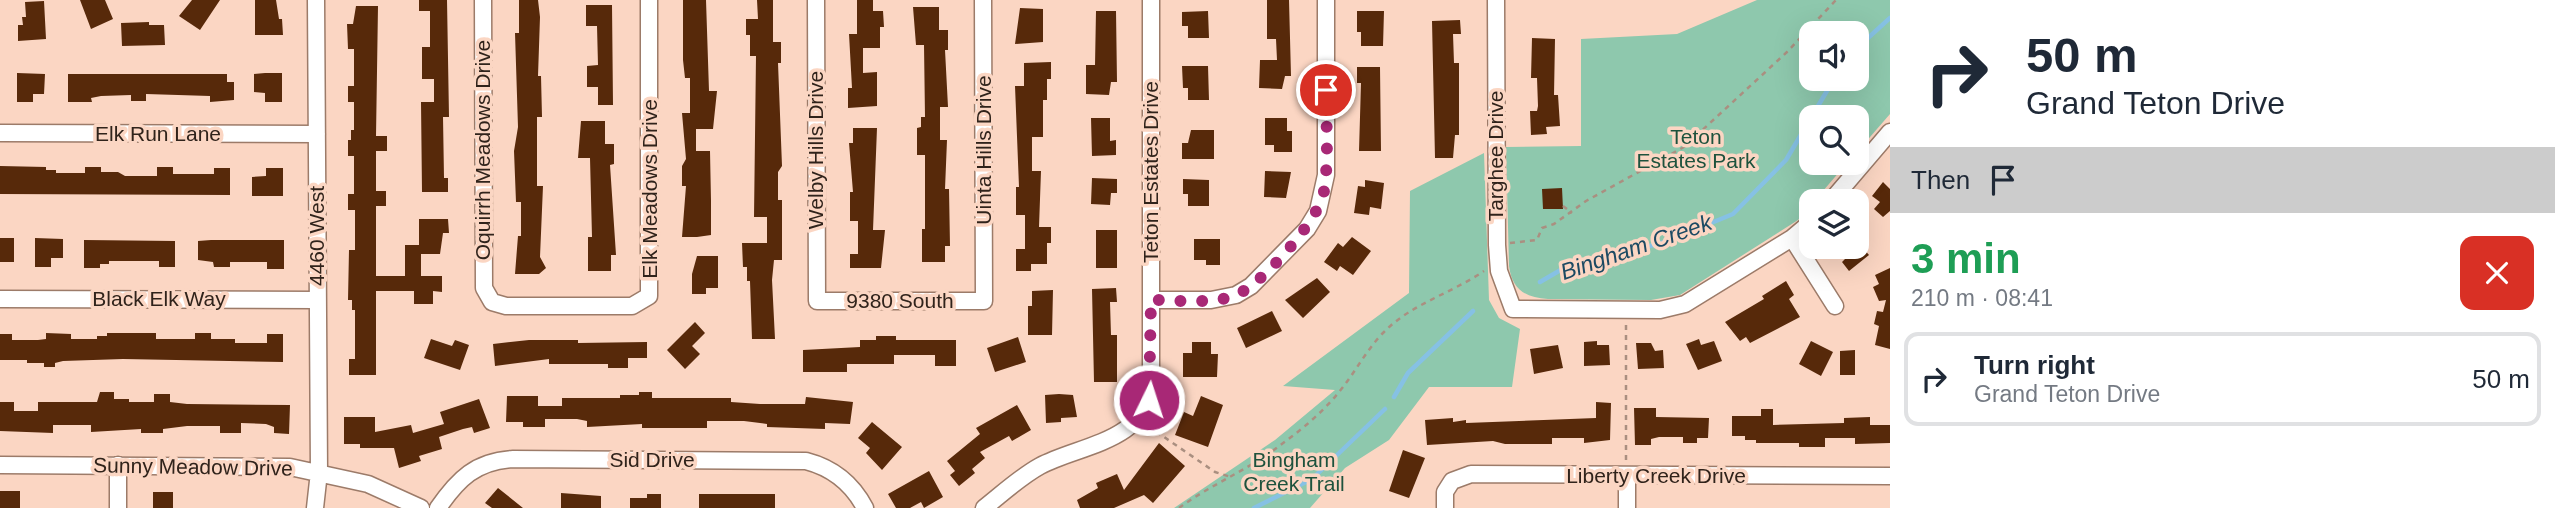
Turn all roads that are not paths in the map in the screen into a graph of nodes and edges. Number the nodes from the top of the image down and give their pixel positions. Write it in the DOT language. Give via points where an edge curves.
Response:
graph roads {
  1 [pos="316,0"];
  2 [pos="483,0"];
  3 [pos="649,0"];
  4 [pos="816,0"];
  5 [pos="983,0"];
  6 [pos="1151,0"];
  7 [pos="1326,0"];
  8 [pos="1496,0"];
  9 [pos="1890,132"];
  10 [pos="0,133"];
  11 [pos="317,134"];
  12 [pos="1841,189"];
  13 [pos="1799,232"];
  14 [pos="1792,238"];
  15 [pos="489,298"];
  16 [pos="0,299"];
  17 [pos="317,300"];
  18 [pos="1151,300"];
  19 [pos="817,301"];
  20 [pos="984,301"];
  21 [pos="1835,306"];
  22 [pos="0,465"];
  23 [pos="118,465"];
  24 [pos="319,472"];
  25 [pos="1626,472"];
  26 [pos="1890,476"];
  27 [pos="118,508"];
  28 [pos="315,508"];
  29 [pos="421,508"];
  30 [pos="438,508"];
  31 [pos="865,508"];
  32 [pos="984,508"];
  33 [pos="1445,508"];
  34 [pos="1627,508"];
  1 -- 11 [label="street, 4460 West"];
  2 -- 15 [label="street, Oquirrh Meadows Drive" via="484,284"];
  3 -- 15 [label="street, Elk Meadows Drive" via="649,296 632,306 506,306"];
  4 -- 19 [label="street, Welby Hills Drive"];
  5 -- 20 [label="street, Uinta Hills Drive"];
  6 -- 18 [label="street, Teton Estates Drive"];
  7 -- 18 [label="street" via="1326,175 1318,211 1307,229 1251,286 1236,295 1211,300"];
  8 -- 14 [label="street, Targhee Drive" via="1497,245 1499,271 1513,309 1660,310 1685,303"];
  9 -- 12 [label="street"];
  10 -- 11 [label="street, Elk Run Lane"];
  11 -- 17 [label="street, 4460 West"];
  13 -- 14 [label="street"];
  14 -- 21 [label="street"];
  16 -- 17 [label="street, Black Elk Way"];
  17 -- 24 [label="street, 4460 West"];
  18 -- 32 [label="street, Teton Estates Drive" via="1152,386 1137,418 1110,441 1032,471"];
  19 -- 20 [label="street, 9380 South"];
  22 -- 23 [label="street, Sunny Meadow Drive"];
  23 -- 24 [label="street, Sunny Meadow Drive" via="253,465"];
  23 -- 27 [label="street"];
  24 -- 28 [label="street, 4460 West"];
  24 -- 29 [label="street, Sunny Meadow Drive" via="368,484"];
  25 -- 26 [label="street, Liberty Creek Drive"];
  25 -- 33 [label="street, Liberty Creek Drive" via="1463,475 1448,486"];
  25 -- 34 [label="street"];
  30 -- 31 [label="street, Sid Drive" via="469,471 513,459 806,461 845,480"];
}
